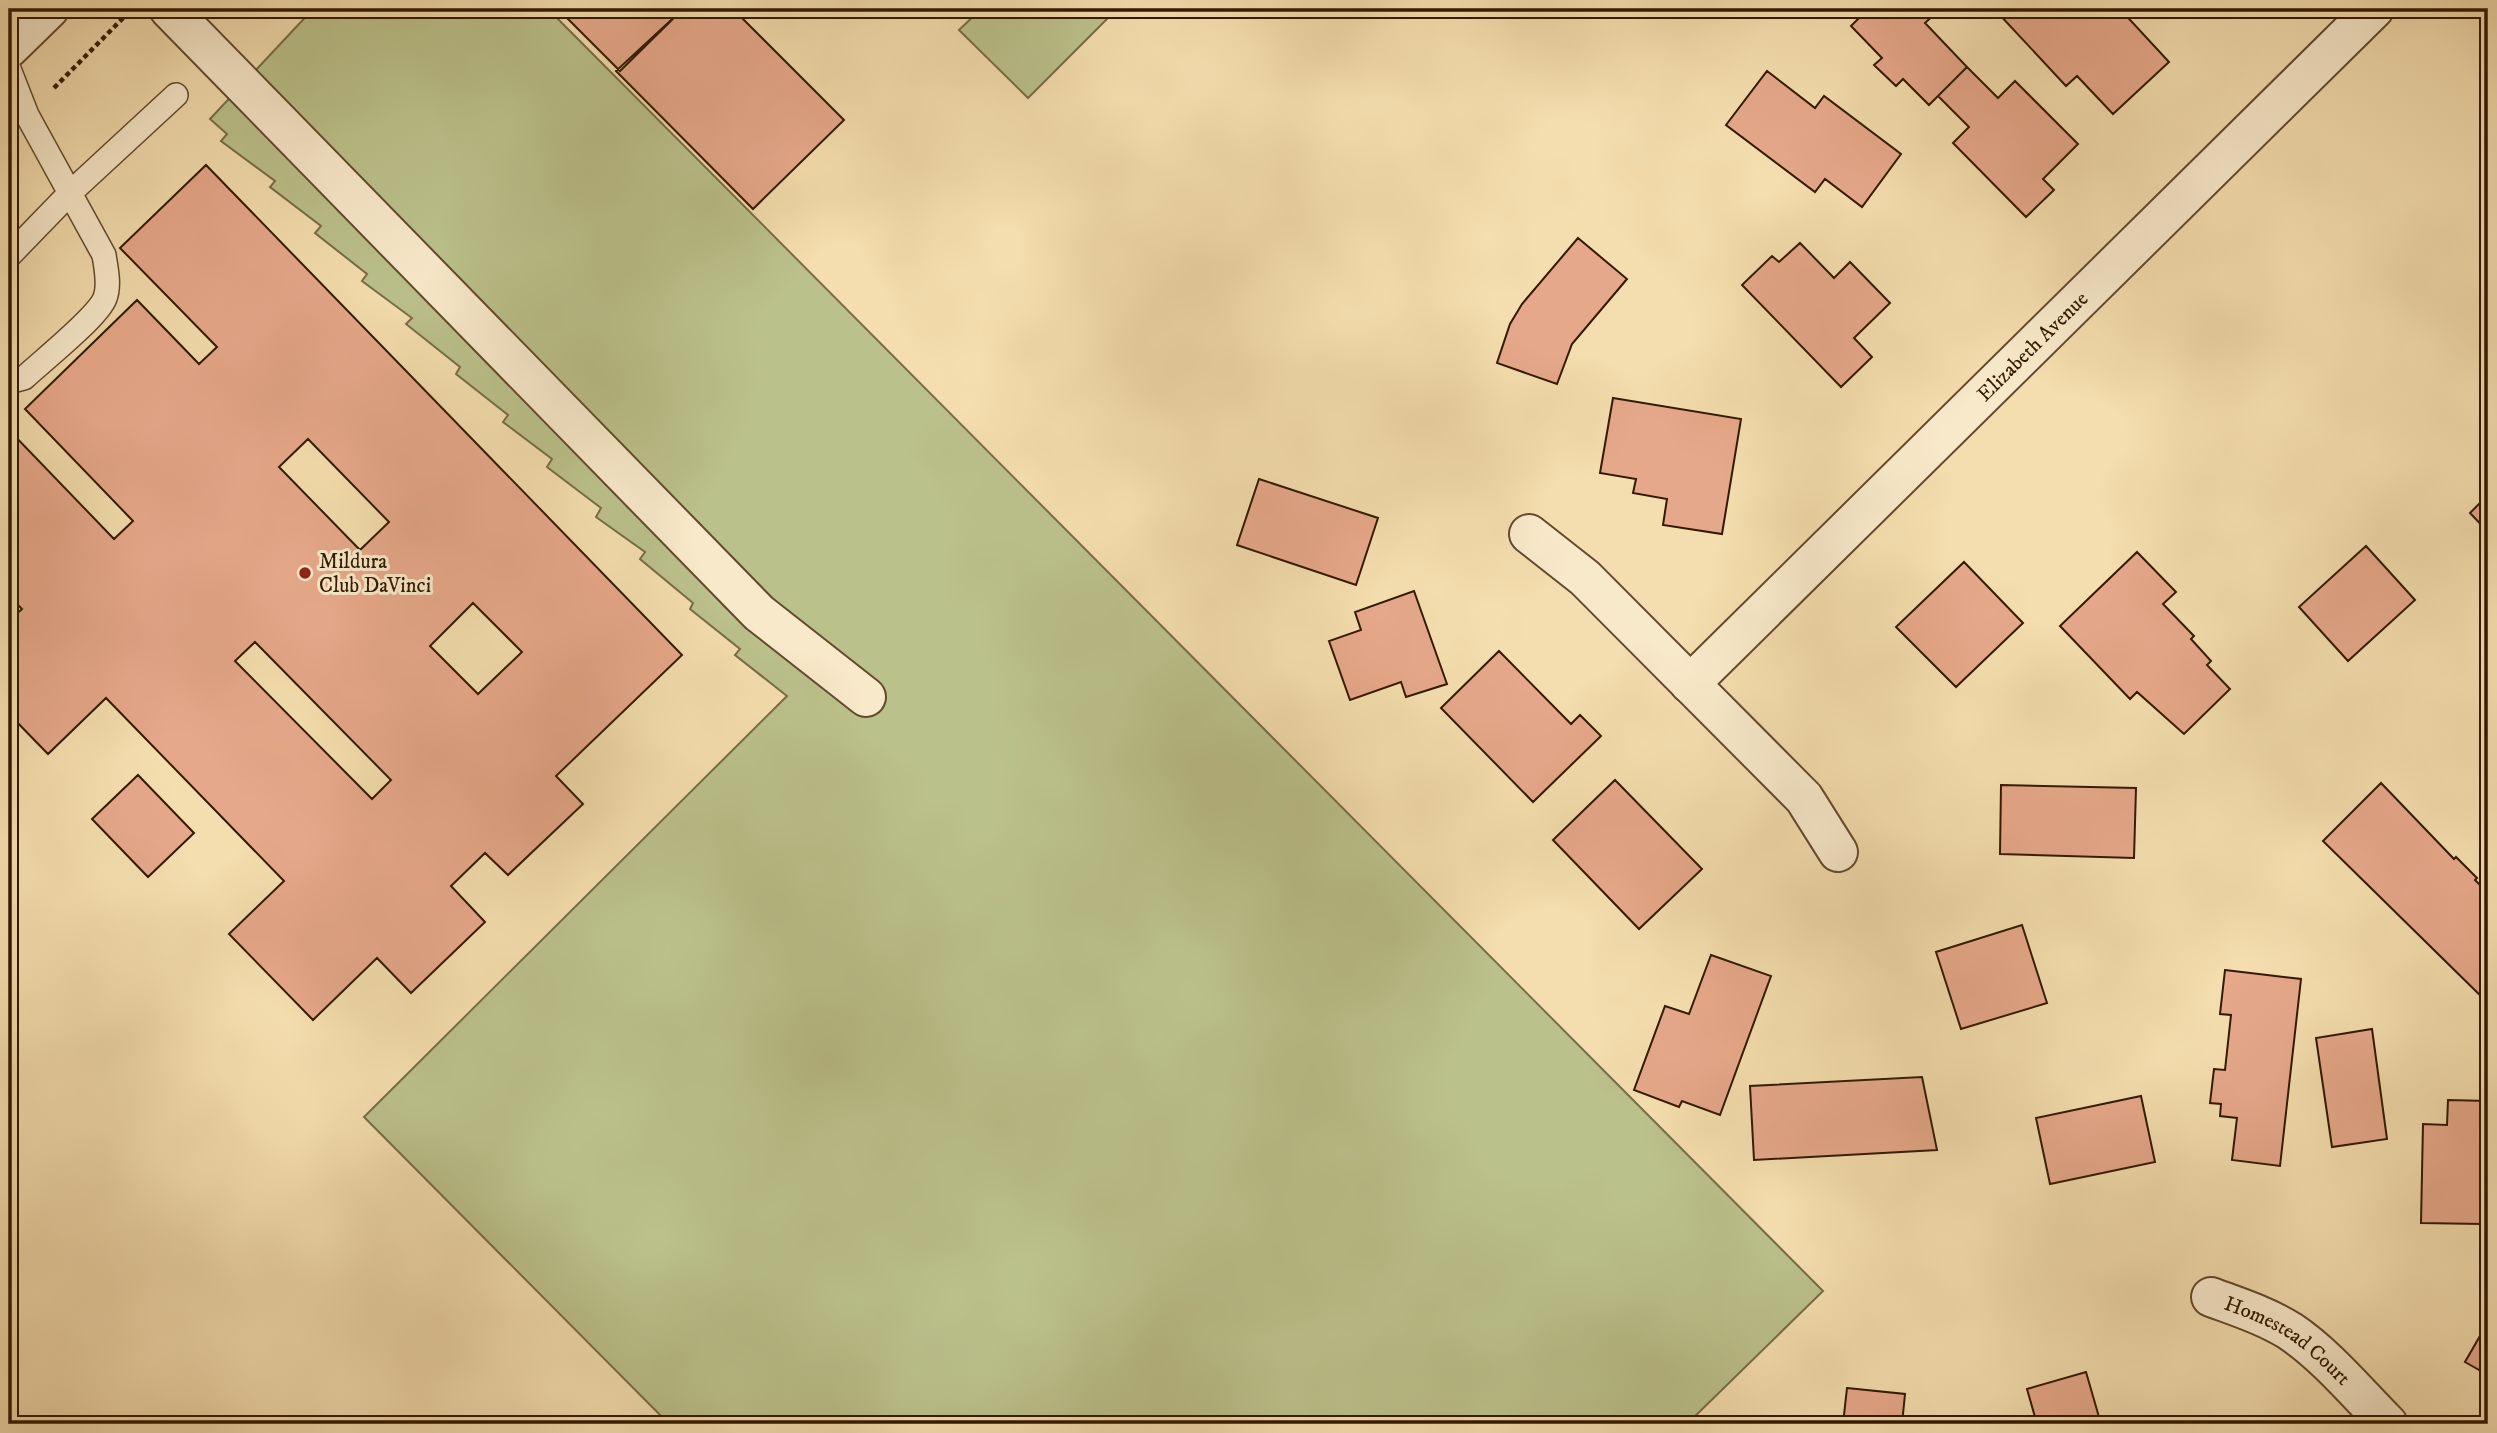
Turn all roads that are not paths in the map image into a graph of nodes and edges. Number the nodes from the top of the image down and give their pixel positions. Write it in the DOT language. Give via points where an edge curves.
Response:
graph roads {
  1 [pos="49,9"];
  2 [pos="169,9"];
  3 [pos="2374,9"];
  4 [pos="9,48"];
  5 [pos="9,69"];
  6 [pos="176,95"];
  7 [pos="70,193"];
  8 [pos="9,256"];
  9 [pos="9,383"];
  10 [pos="1529,534"];
  11 [pos="1690,684"];
  12 [pos="866,697"];
  13 [pos="1838,852"];
  14 [pos="2211,1297"];
  15 [pos="2388,1424"];
  1 -- 4 [label="street"];
  2 -- 12 [label="street" via="759,613"];
  3 -- 11 [label="street, Elizabeth Avenue"];
  5 -- 7 [label="lane" via="27,115"];
  6 -- 7 [label="lane"];
  7 -- 8 [label="lane"];
  7 -- 9 [label="lane" via="104,255 105,298 24,378"];
  10 -- 11 [label="street" via="1585,578"];
  11 -- 13 [label="street" via="1804,798"];
  14 -- 15 [label="street, Homestead Court" via="2289,1331"];
}
